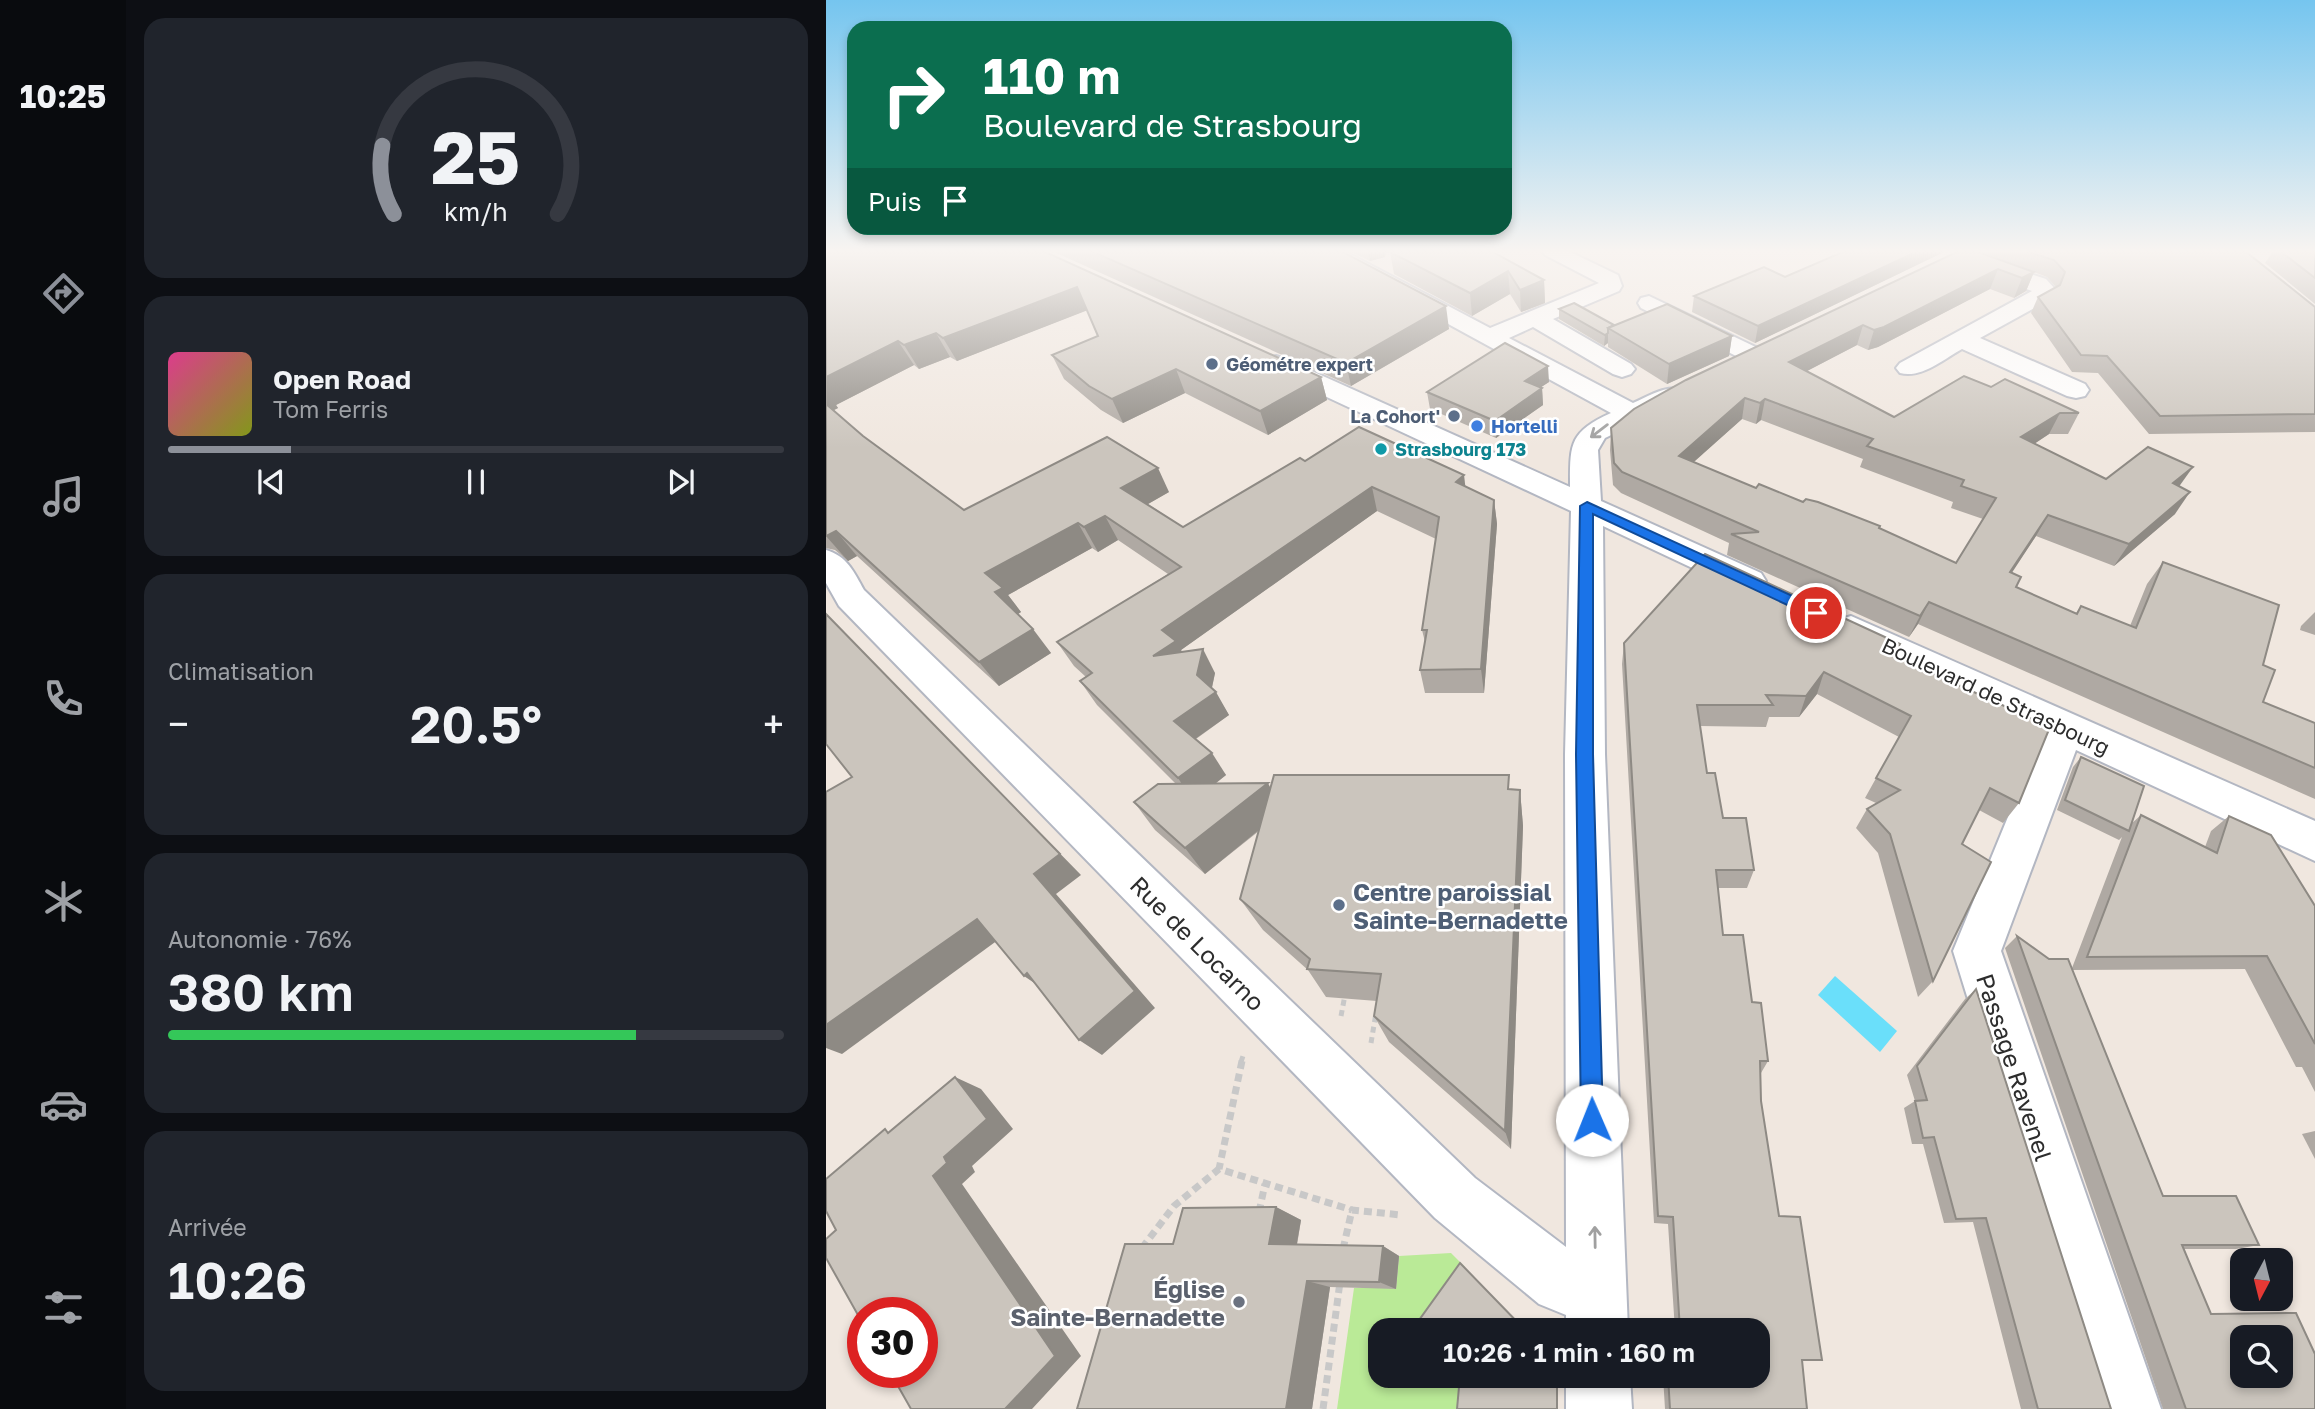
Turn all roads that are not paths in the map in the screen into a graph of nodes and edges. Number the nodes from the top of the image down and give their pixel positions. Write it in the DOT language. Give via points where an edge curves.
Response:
graph roads {
  1 [pos="1448,317"];
  2 [pos="1537,317"];
  3 [pos="1677,317"];
  4 [pos="2002,317"];
  5 [pos="1534,318"];
  6 [pos="1487,338"];
  7 [pos="1961,339"];
  8 [pos="1782,343"];
  9 [pos="1259,356"];
  10 [pos="1755,356"];
  11 [pos="1731,368"];
  12 [pos="1909,368"];
  13 [pos="1622,369"];
  14 [pos="1695,384"];
  15 [pos="2076,390"];
  16 [pos="1631,413"];
  17 [pos="1587,506"];
  18 [pos="826,561"];
  19 [pos="1779,595"];
  20 [pos="1816,613"];
  21 [pos="2064,729"];
  22 [pos="2315,842"];
  23 [pos="1596,1311"];
  24 [pos="1598,1388"];
  25 [pos="1599,1409"];
  26 [pos="2128,1409"];
  1 -- 6 [label="street"];
  2 -- 5 [label="street"];
  3 -- 10 [label="street"];
  4 -- 7 [label="street"];
  5 -- 6 [label="street"];
  5 -- 13 [label="street"];
  6 -- 16 [label="street"];
  7 -- 12 [label="street"];
  7 -- 15 [label="street"];
  8 -- 10 [label="street"];
  9 -- 17 [label="street"];
  10 -- 11 [label="street"];
  14 -- 16 [label="street"];
  16 -- 17 [label="street, one-way" via="1587,441"];
  17 -- 19 [label="street"];
  23 -- 17 [label="street, one-way" via="1585,754"];
  18 -- 23 [label="street, Rue de Locarno" via="851,598 1455,1198 1576,1289"];
  20 -- 21 [label="street, Boulevard de Strasbourg"];
  21 -- 22 [label="street, Boulevard de Strasbourg"];
  21 -- 26 [label="street, Passage Ravenel" via="1977,950"];
  24 -- 25 [label="street"];
}
